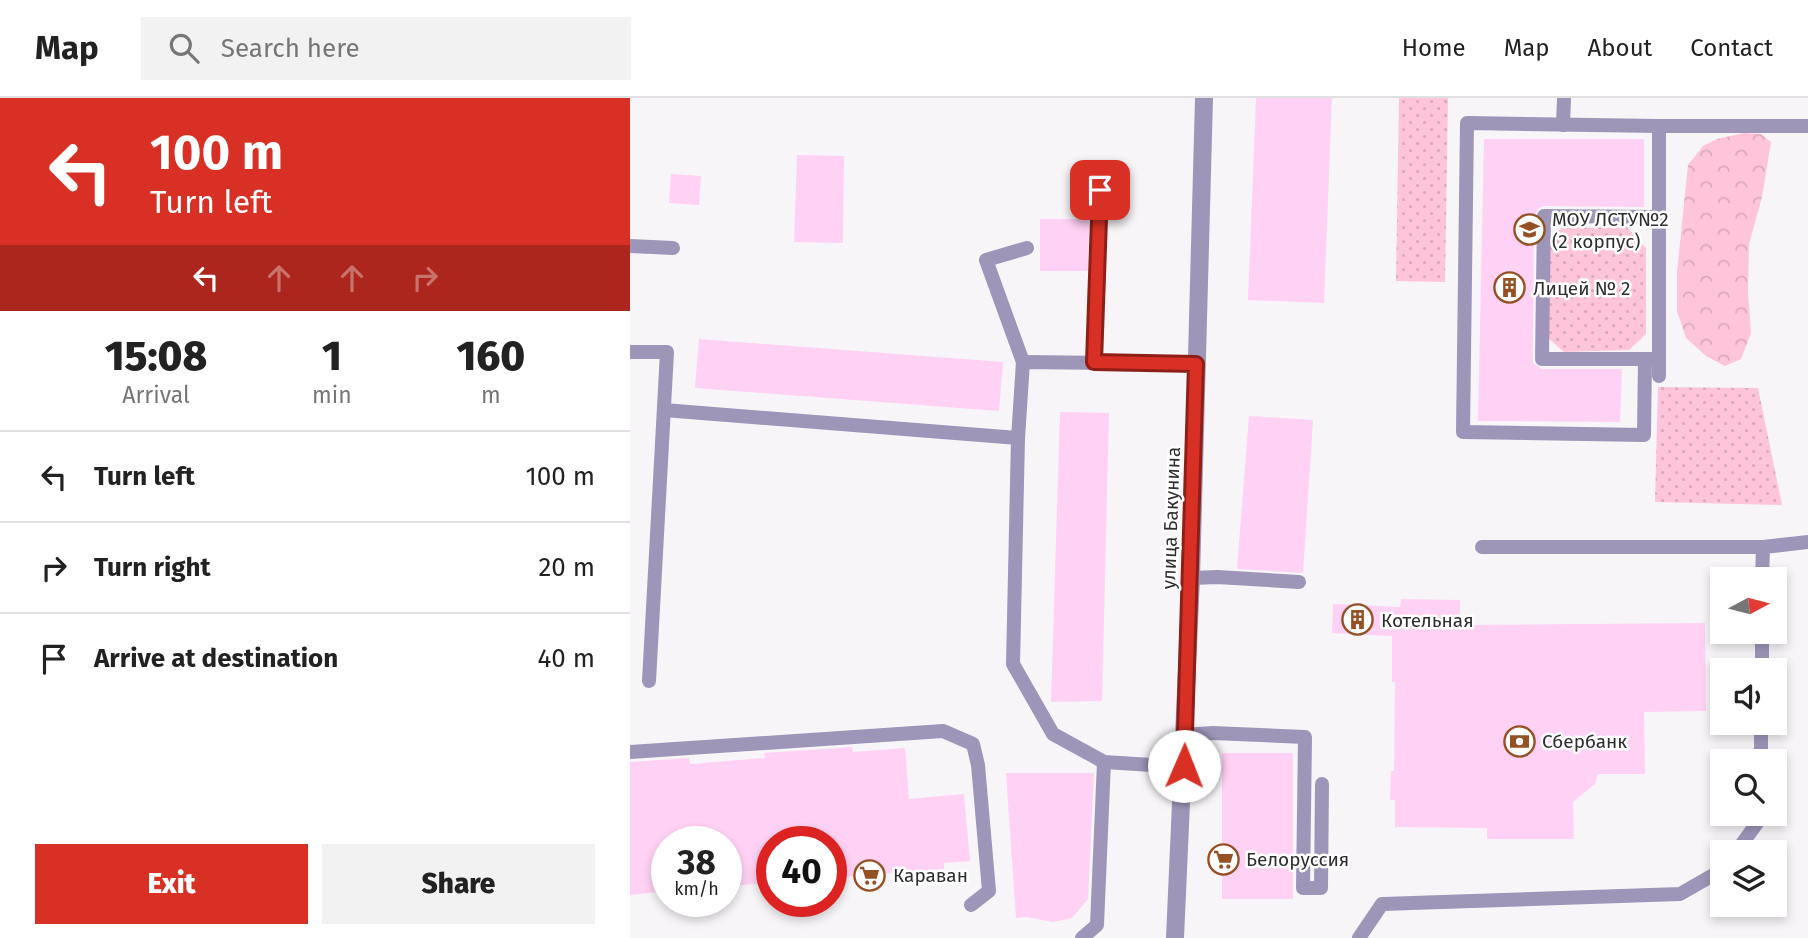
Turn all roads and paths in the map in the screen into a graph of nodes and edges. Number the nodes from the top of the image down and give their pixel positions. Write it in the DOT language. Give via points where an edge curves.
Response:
graph roads {
  1 [pos="1204,98"];
  2 [pos="1564,98"];
  3 [pos="1563,125"];
  4 [pos="1659,126"];
  5 [pos="1808,126"];
  6 [pos="1100,190"];
  7 [pos="1659,216"];
  8 [pos="630,246"];
  9 [pos="673,248"];
  10 [pos="1027,248"];
  11 [pos="630,352"];
  12 [pos="1652,359"];
  13 [pos="1023,362"];
  14 [pos="1094,362"];
  15 [pos="1196,364"];
  16 [pos="1659,376"];
  17 [pos="664,410"];
  18 [pos="1018,438"];
  19 [pos="1808,542"];
  20 [pos="1482,547"];
  21 [pos="1763,547"];
  22 [pos="1762,567"];
  23 [pos="1191,578"];
  24 [pos="1299,582"];
  25 [pos="649,681"];
  26 [pos="1184,735"];
  27 [pos="630,752"];
  28 [pos="1104,762"];
  29 [pos="1184,766"];
  30 [pos="1322,784"];
  31 [pos="1710,877"];
  32 [pos="971,905"];
  33 [pos="1082,938"];
  34 [pos="1175,938"];
  35 [pos="1359,938"];
  1 -- 15 [label="street, улица Бакунина"];
  2 -- 3 [label="lane"];
  3 -- 4 [label="lane"];
  3 -- 12 [label="lane" via="1467,123 1463,432 1644,435"];
  4 -- 5 [label="lane"];
  4 -- 7 [label="lane"];
  6 -- 14 [label="lane"];
  7 -- 12 [label="lane"];
  7 -- 12 [label="lane" via="1544,216 1542,359"];
  8 -- 9 [label="lane"];
  10 -- 13 [label="lane" via="986,260"];
  11 -- 17 [label="lane" via="667,352"];
  12 -- 16 [label="lane"];
  13 -- 14 [label="lane"];
  13 -- 18 [label="lane"];
  14 -- 15 [label="lane"];
  15 -- 23 [label="street, улица Бакунина"];
  17 -- 18 [label="lane"];
  17 -- 25 [label="lane"];
  18 -- 28 [label="lane" via="1013,664 1053,734"];
  19 -- 21 [label="lane"];
  20 -- 21 [label="lane"];
  21 -- 22 [label="lane"];
  23 -- 24 [label="lane"];
  23 -- 26 [label="street, улица Бакунина"];
  26 -- 29 [label="street, улица Бакунина"];
  26 -- 30 [label="lane" via="1306,737 1303,888 1321,888"];
  27 -- 32 [label="lane" via="943,731 953,735 973,744 978,765 989,891"];
  28 -- 29 [label="lane"];
  28 -- 33 [label="lane" via="1097,925"];
  29 -- 34 [label="street, улица Бакунина"];
  31 -- 35 [label="lane" via="1680,894 1382,904"];
}
